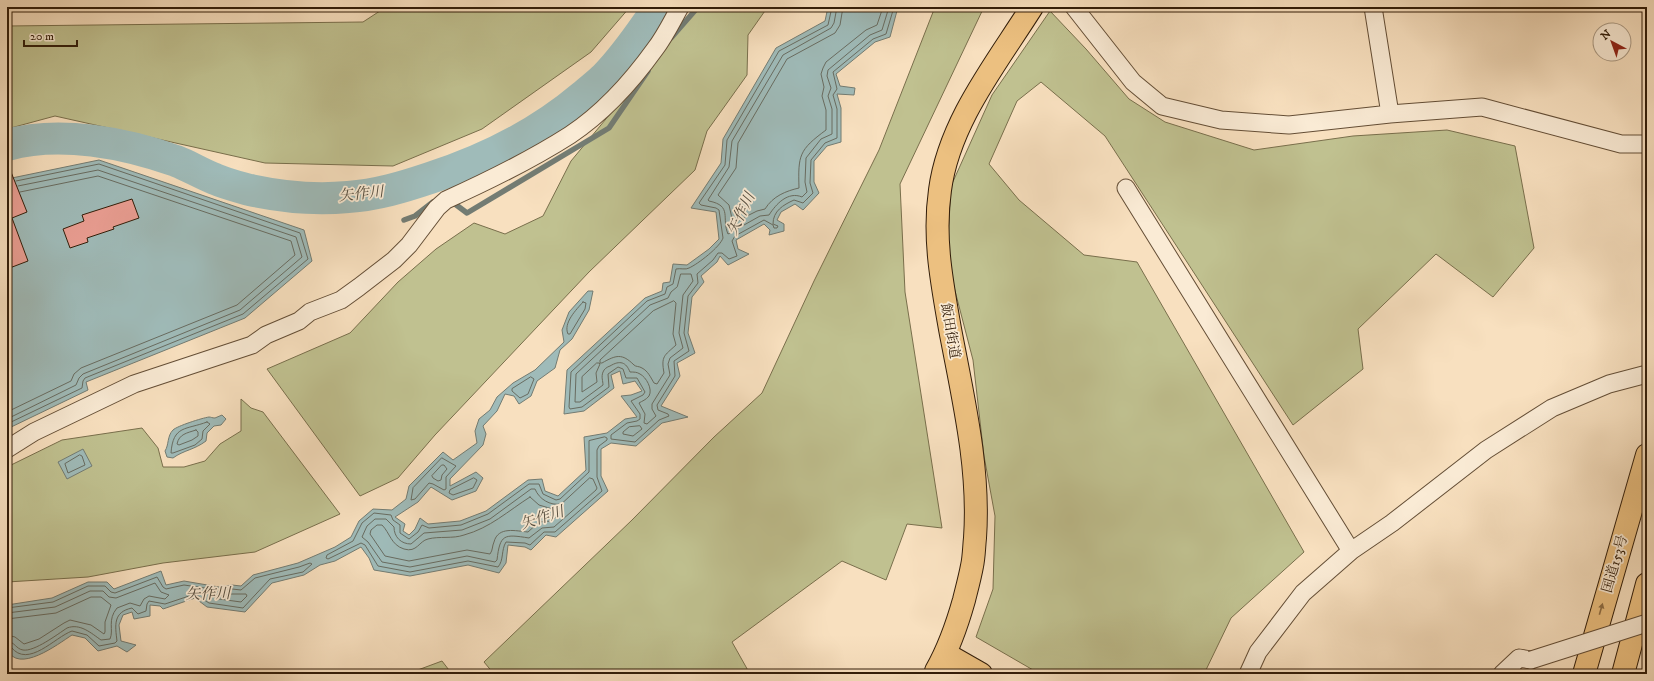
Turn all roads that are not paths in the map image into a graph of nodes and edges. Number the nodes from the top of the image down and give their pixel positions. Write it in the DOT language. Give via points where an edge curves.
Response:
graph roads {
  1 [pos="680,7"];
  2 [pos="1032,7"];
  3 [pos="1074,7"];
  4 [pos="1373,7"];
  5 [pos="1390,114"];
  6 [pos="1647,144"];
  7 [pos="1126,188"];
  8 [pos="1641,375"];
  9 [pos="7,449"];
  10 [pos="1647,455"];
  11 [pos="1352,551"];
  12 [pos="1647,584"];
  13 [pos="1647,623"];
  14 [pos="941,666"];
  15 [pos="981,674"];
  16 [pos="1248,674"];
  17 [pos="1502,674"];
  18 [pos="1584,674"];
  19 [pos="1623,674"];
  1 -- 9 [label="street" via="656,48 615,96 594,116 525,161 446,200 394,260 341,300 310,312 299,321 266,335 252,345 134,384 34,432"];
  2 -- 14 [label="highway, 飯田街道" via="960,123 947,158 940,189 937,222 941,277 975,477 976,519 973,564 957,626"];
  3 -- 5 [label="street" via="1132,82 1162,106 1221,120 1289,125"];
  4 -- 5 [label="street"];
  5 -- 6 [label="street" via="1482,107 1621,144"];
  7 -- 11 [label="street"];
  8 -- 11 [label="street" via="1609,384 1552,408 1486,450"];
  18 -- 10 [label="highway, 国道153号, one-way"];
  11 -- 16 [label="street" via="1303,593 1258,652"];
  12 -- 19 [label="highway"];
  13 -- 17 [label="street, bridge" via="1531,660 1519,658"];
  14 -- 15 [label="highway"];
}
